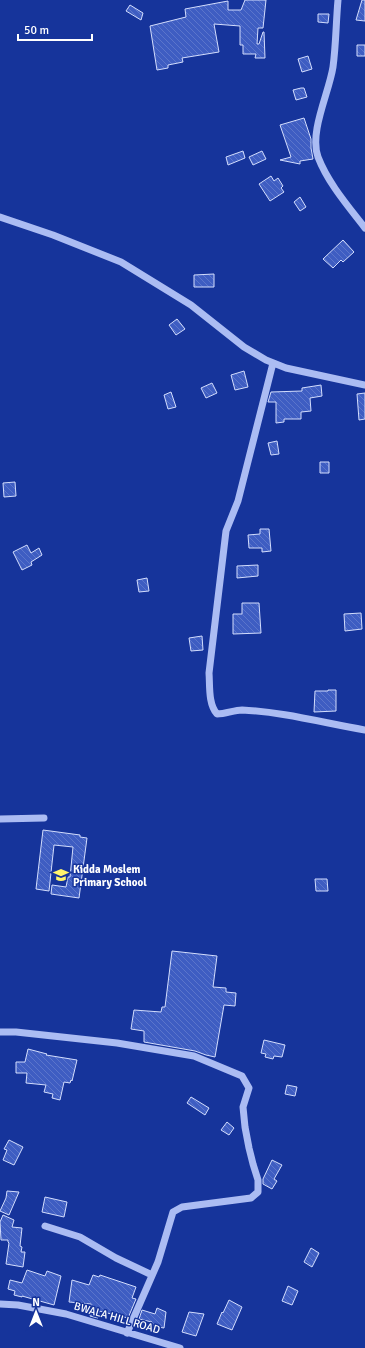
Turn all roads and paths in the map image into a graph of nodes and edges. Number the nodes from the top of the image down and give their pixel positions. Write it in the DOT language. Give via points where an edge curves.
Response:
graph roads {
  1 [pos="338,0"];
  2 [pos="0,216"];
  3 [pos="365,228"];
  4 [pos="273,362"];
  5 [pos="365,385"];
  6 [pos="365,730"];
  7 [pos="44,818"];
  8 [pos="0,819"];
  9 [pos="0,1032"];
  10 [pos="45,1226"];
  11 [pos="152,1275"];
  12 [pos="0,1304"];
  13 [pos="127,1333"];
  14 [pos="180,1348"];
  1 -- 3 [label="street" via="333,68 318,120 317,156 331,182"];
  2 -- 4 [label="street" via="121,262 191,305 244,347"];
  4 -- 5 [label="street" via="286,368"];
  4 -- 6 [label="street" via="238,501 226,531 209,673 214,710 217,714 240,710 290,715"];
  7 -- 8 [label="street"];
  9 -- 11 [label="street" via="117,1043 194,1056 242,1076 247,1082 249,1088 243,1107 245,1127 258,1180 258,1192 250,1198 182,1207 173,1212"];
  10 -- 11 [label="street" via="80,1237"];
  11 -- 13 [label="street"];
  12 -- 13 [label="street, BWALA HILL ROAD" via="66,1314"];
  13 -- 14 [label="street, BWALA HILL ROAD"];
}
